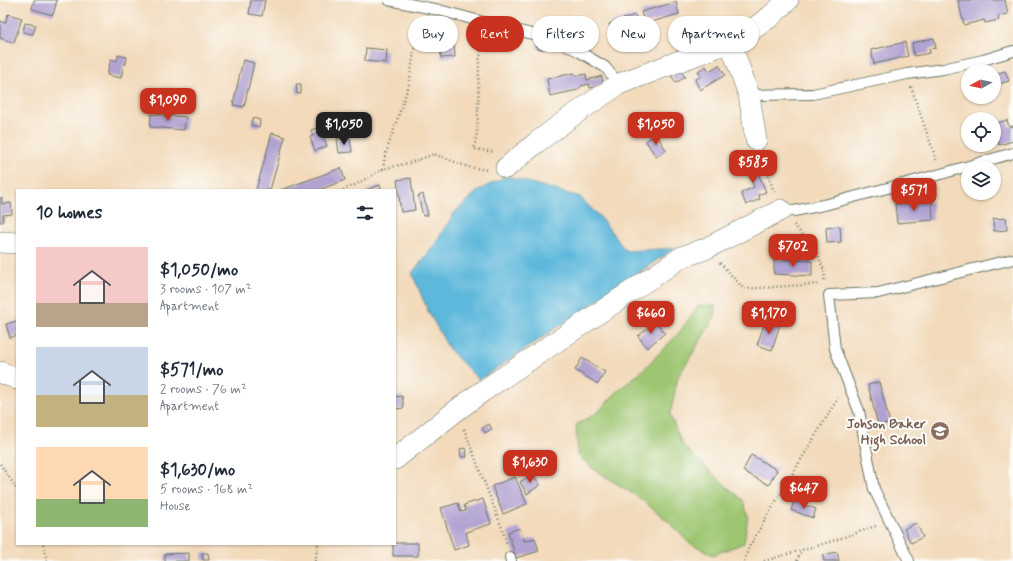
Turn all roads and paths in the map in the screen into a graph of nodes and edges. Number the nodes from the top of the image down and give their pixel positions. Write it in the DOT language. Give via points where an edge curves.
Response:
graph roads {
  1 [pos="389,0"];
  2 [pos="788,0"];
  3 [pos="422,6"];
  4 [pos="466,17"];
  5 [pos="759,25"];
  6 [pos="524,32"];
  7 [pos="481,52"];
  8 [pos="704,52"];
  9 [pos="734,52"];
  10 [pos="1013,52"];
  11 [pos="907,74"];
  12 [pos="619,84"];
  13 [pos="749,95"];
  14 [pos="756,140"];
  15 [pos="1013,153"];
  16 [pos="506,168"];
  17 [pos="383,169"];
  18 [pos="941,174"];
  19 [pos="346,189"];
  20 [pos="781,210"];
  21 [pos="0,242"];
  22 [pos="16,243"];
  23 [pos="705,249"];
  24 [pos="1013,259"];
  25 [pos="0,372"];
  26 [pos="16,379"];
  27 [pos="849,385"];
  28 [pos="456,410"];
  29 [pos="396,458"];
  30 [pos="0,464"];
  31 [pos="16,488"];
  32 [pos="890,522"];
  33 [pos="42,545"];
  34 [pos="318,545"];
  35 [pos="801,551"];
  36 [pos="511,559"];
  37 [pos="47,561"];
  38 [pos="315,561"];
  39 [pos="744,561"];
  40 [pos="764,561"];
  41 [pos="797,561"];
  42 [pos="909,561"];
  1 -- 3 [label="lane"];
  2 -- 5 [label="street"];
  3 -- 4 [label="lane"];
  3 -- 17 [label="path" via="409,84"];
  6 -- 12 [label="lane" via="556,40 580,52 605,67"];
  7 -- 16 [label="path" via="474,149 495,152"];
  8 -- 12 [label="street"];
  9 -- 13 [label="street"];
  10 -- 11 [label="lane" via="943,69"];
  11 -- 13 [label="lane" via="813,94"];
  11 -- 18 [label="path"];
  12 -- 16 [label="street" via="572,116"];
  13 -- 14 [label="street"];
  14 -- 20 [label="path"];
  15 -- 18 [label="lane"];
  16 -- 17 [label="path" via="500,171 468,168 434,154"];
  17 -- 19 [label="path"];
  18 -- 20 [label="lane" via="828,204 794,211"];
  20 -- 23 [label="street"];
  20 -- 23 [label="path" via="817,252 825,274 824,284 744,289"];
  21 -- 22 [label="street"];
  23 -- 28 [label="street" via="682,258"];
  24 -- 27 [label="lane" via="878,293 829,295 835,349"];
  25 -- 26 [label="street"];
  27 -- 32 [label="lane" via="859,411 874,489"];
  27 -- 39 [label="path" via="841,392 804,454 749,547"];
  28 -- 29 [label="street"];
  28 -- 36 [label="path" via="503,531"];
  30 -- 31 [label="path"];
  32 -- 35 [label="path"];
  32 -- 42 [label="lane"];
  33 -- 37 [label="path"];
  34 -- 38 [label="path"];
  35 -- 40 [label="path"];
  35 -- 41 [label="path"];
}
